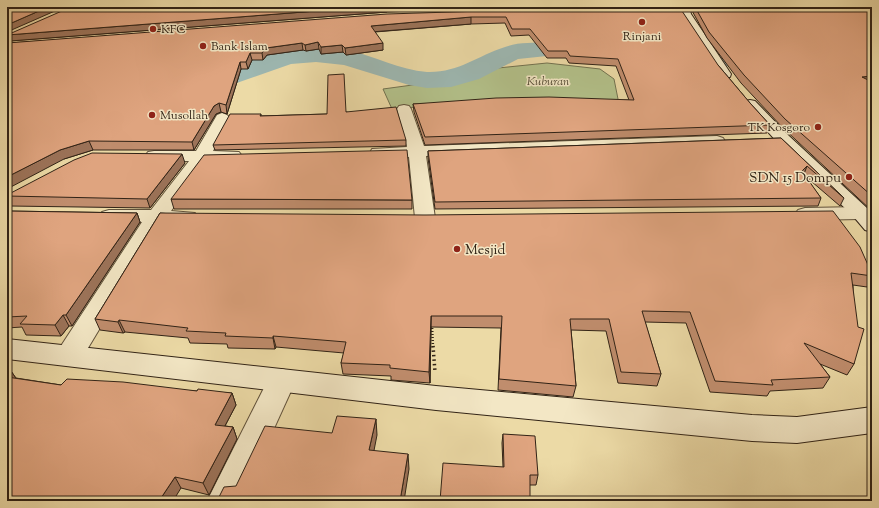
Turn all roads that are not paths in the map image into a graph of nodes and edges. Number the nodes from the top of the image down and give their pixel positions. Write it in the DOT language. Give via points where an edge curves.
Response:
graph roads {
  1 [pos="519,7"];
  2 [pos="534,11"];
  3 [pos="683,11"];
  4 [pos="404,109"];
  5 [pos="222,118"];
  6 [pos="783,139"];
  7 [pos="760,140"];
  8 [pos="729,141"];
  9 [pos="417,151"];
  10 [pos="365,153"];
  11 [pos="140,156"];
  12 [pos="248,156"];
  13 [pos="201,157"];
  14 [pos="790,214"];
  15 [pos="94,215"];
  16 [pos="156,217"];
  17 [pos="203,217"];
  18 [pos="404,218"];
  19 [pos="867,219"];
  20 [pos="7,348"];
  21 [pos="69,356"];
  22 [pos="282,380"];
  23 [pos="872,420"];
  24 [pos="224,501"];
  1 -- 2 [label="main road"];
  3 -- 6 [label="street" via="738,91"];
  4 -- 9 [label="street"];
  5 -- 13 [label="street"];
  6 -- 7 [label="street"];
  6 -- 19 [label="street"];
  8 -- 9 [label="street"];
  9 -- 10 [label="street"];
  9 -- 18 [label="street" via="433,218"];
  11 -- 13 [label="street"];
  12 -- 13 [label="street"];
  13 -- 16 [label="street"];
  14 -- 19 [label="street"];
  15 -- 16 [label="street"];
  16 -- 17 [label="street"];
  16 -- 21 [label="street"];
  20 -- 21 [label="street"];
  21 -- 22 [label="street"];
  22 -- 23 [label="street" via="436,398 752,428 797,430"];
  22 -- 24 [label="street"];
}
